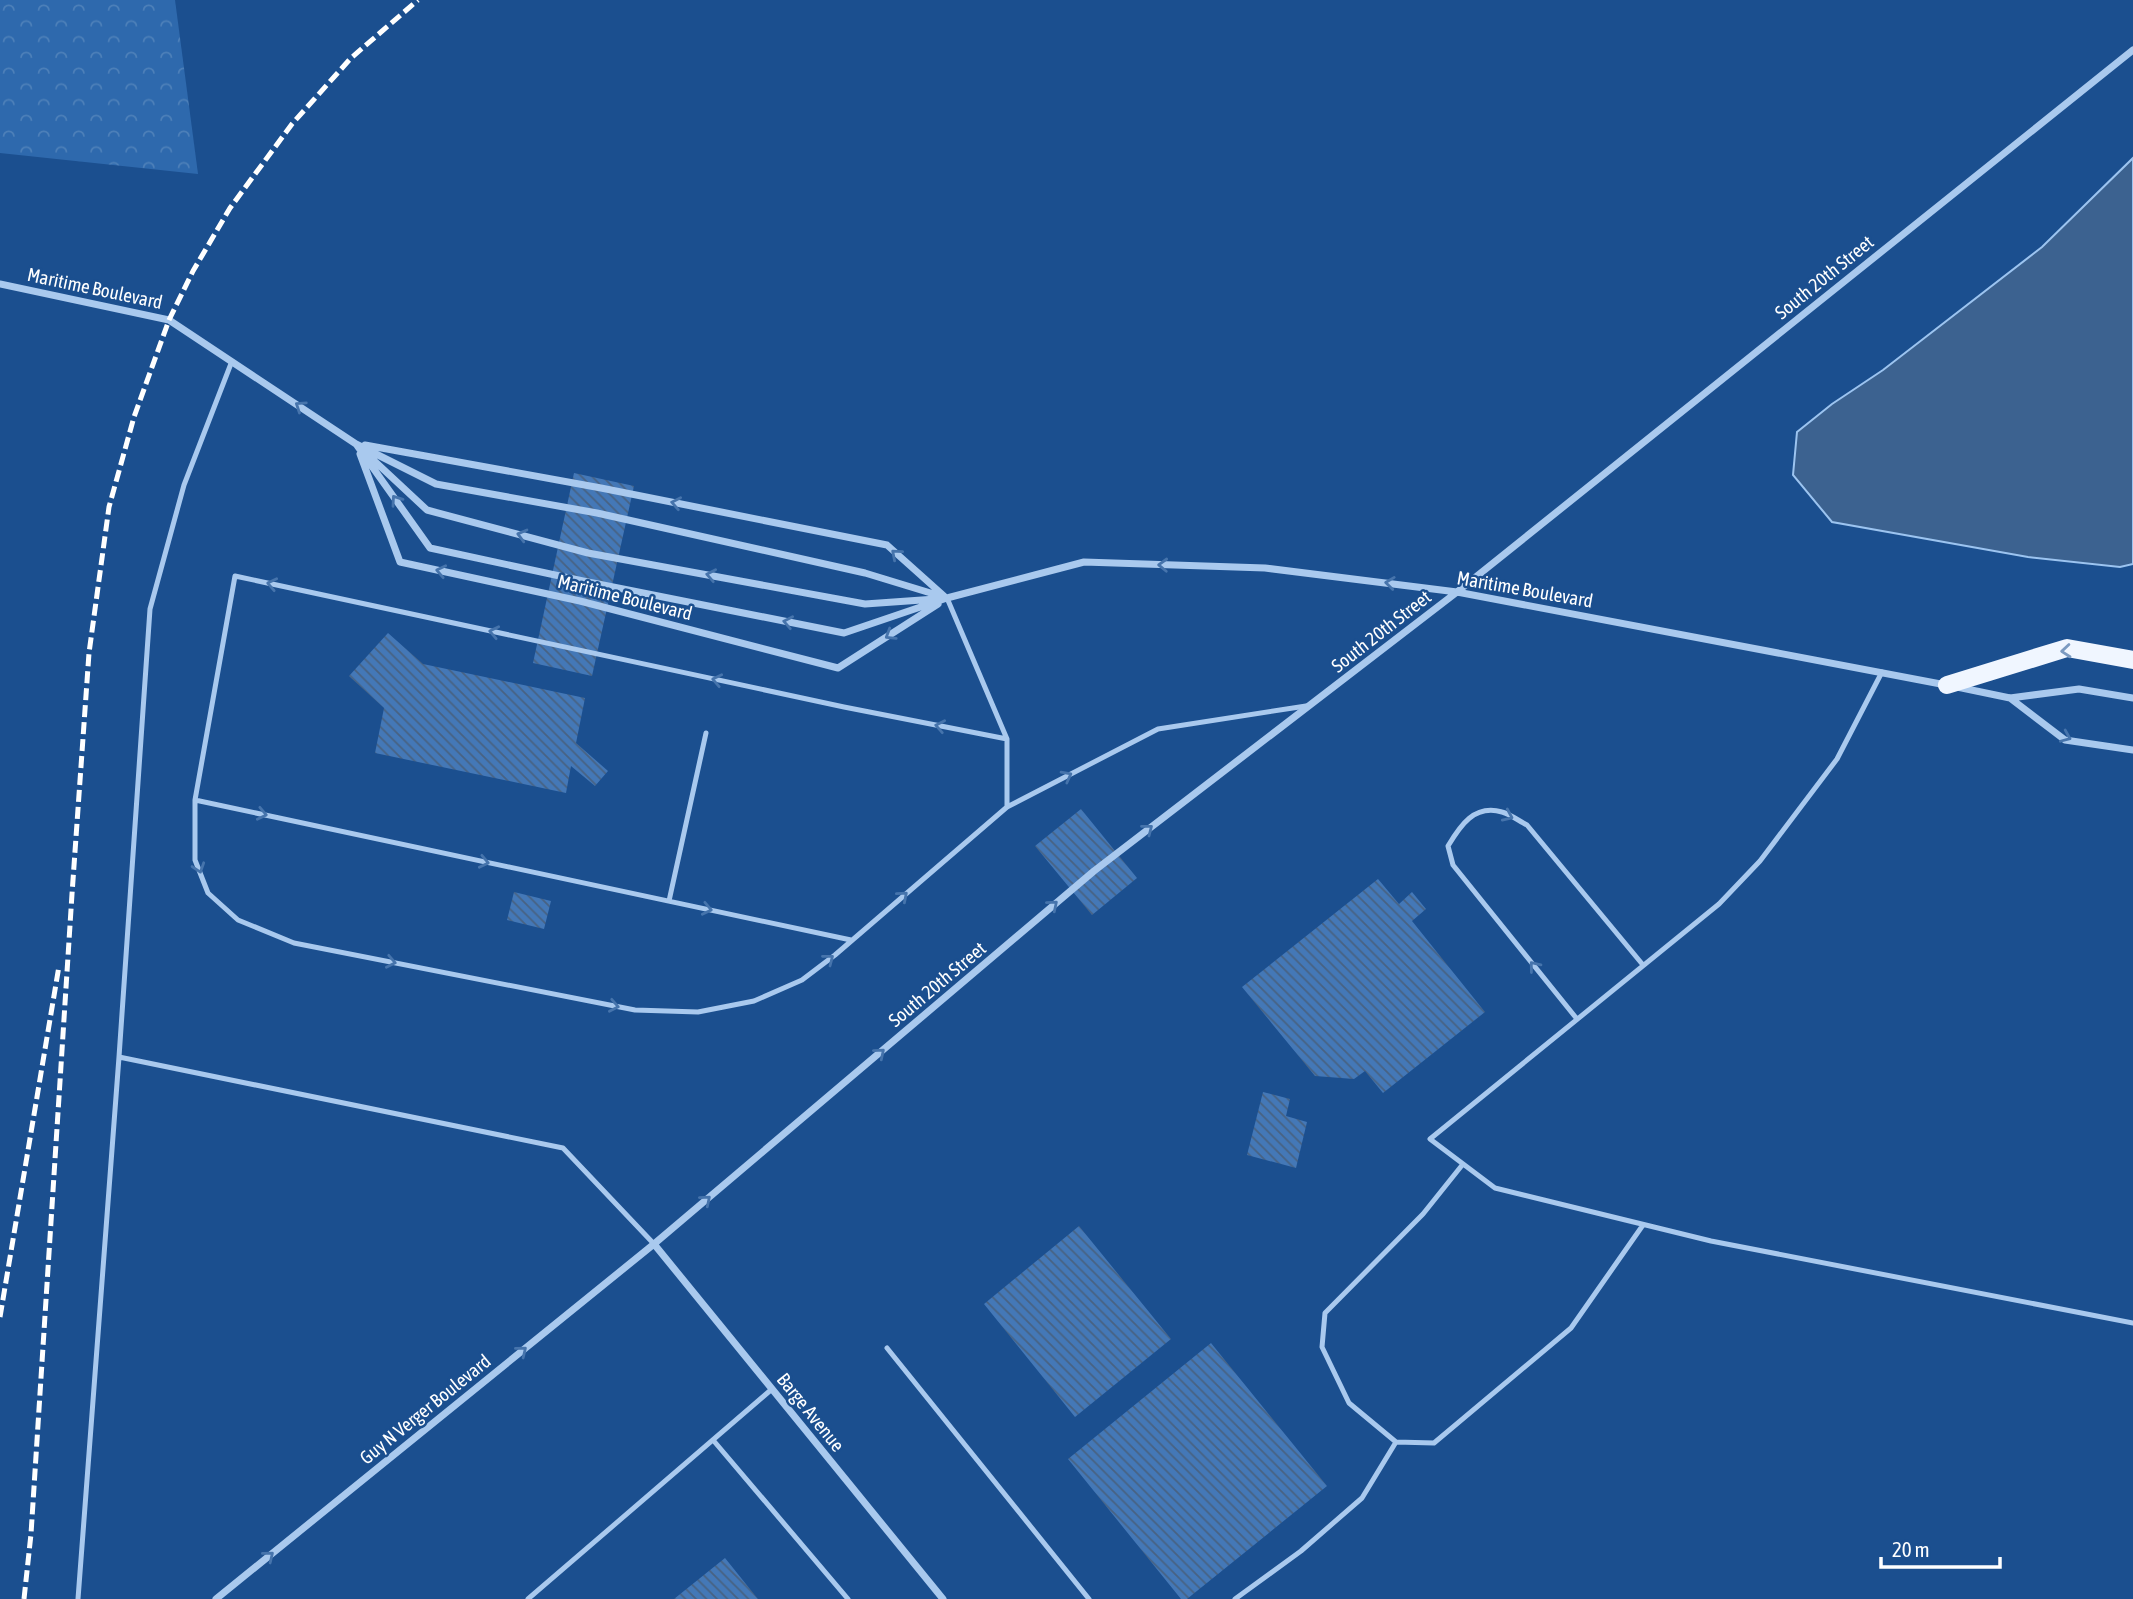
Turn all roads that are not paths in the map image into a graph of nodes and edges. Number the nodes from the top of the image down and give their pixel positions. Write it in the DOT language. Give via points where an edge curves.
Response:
graph roads {
  1 [pos="2133,50"];
  2 [pos="0,284"];
  3 [pos="232,361"];
  4 [pos="356,444"];
  5 [pos="1457,592"];
  6 [pos="947,598"];
  7 [pos="2133,660"];
  8 [pos="1882,672"];
  9 [pos="1947,685"];
  10 [pos="2010,698"];
  11 [pos="2133,698"];
  12 [pos="1309,705"];
  13 [pos="706,733"];
  14 [pos="1007,739"];
  15 [pos="2133,750"];
  16 [pos="195,800"];
  17 [pos="1007,807"];
  18 [pos="669,901"];
  19 [pos="851,940"];
  20 [pos="1643,965"];
  21 [pos="1577,1019"];
  22 [pos="119,1056"];
  23 [pos="1462,1164"];
  24 [pos="1643,1225"];
  25 [pos="654,1244"];
  26 [pos="2133,1323"];
  27 [pos="887,1348"];
  28 [pos="772,1389"];
  29 [pos="713,1440"];
  30 [pos="1396,1443"];
  31 [pos="78,1599"];
  32 [pos="216,1599"];
  33 [pos="528,1599"];
  34 [pos="848,1599"];
  35 [pos="943,1599"];
  36 [pos="1089,1599"];
  37 [pos="1236,1599"];
  1 -- 5 [label="street, South 20th Street"];
  2 -- 3 [label="street, Maritime Boulevard" via="169,320"];
  4 -- 3 [label="street, Maritime Boulevard, one-way"];
  3 -- 22 [label="lane" via="184,485 150,609"];
  4 -- 6 [label="street, Maritime Boulevard" via="436,484 597,513 838,567"];
  6 -- 4 [label="street, Maritime Boulevard, one-way" via="887,545"];
  6 -- 4 [label="street, Maritime Boulevard, one-way" via="864,604 588,552 426,510"];
  6 -- 4 [label="street, Maritime Boulevard, one-way" via="844,633 430,548"];
  6 -- 4 [label="street, Maritime Boulevard, one-way" via="838,668 580,601 400,562"];
  5 -- 6 [label="street, Maritime Boulevard, one-way" via="1265,568 1084,562"];
  5 -- 8 [label="street, Maritime Boulevard"];
  5 -- 12 [label="street, South 20th Street"];
  6 -- 14 [label="lane"];
  7 -- 9 [label="main road, one-way" via="2067,648"];
  8 -- 9 [label="street, Maritime Boulevard"];
  8 -- 20 [label="lane" via="1837,759 1760,861 1718,904"];
  9 -- 10 [label="street, Maritime Boulevard"];
  10 -- 11 [label="street, Maritime Boulevard" via="2079,689"];
  10 -- 15 [label="street, Maritime Boulevard, one-way" via="2065,740"];
  17 -- 12 [label="lane, one-way" via="1158,729"];
  25 -- 12 [label="street, South 20th Street, one-way" via="1094,871"];
  13 -- 18 [label="lane"];
  14 -- 16 [label="lane, one-way" via="235,576"];
  14 -- 17 [label="lane"];
  16 -- 18 [label="lane, one-way"];
  16 -- 19 [label="lane, one-way" via="195,860 208,893 238,920 294,943 635,1010 698,1012 754,1001 802,980"];
  19 -- 17 [label="lane, one-way"];
  18 -- 19 [label="lane, one-way"];
  20 -- 21 [label="lane"];
  21 -- 20 [label="lane, one-way" via="1453,865 1448,846 1462,822 1485,810 1502,812 1527,825"];
  21 -- 23 [label="lane" via="1430,1139"];
  22 -- 25 [label="lane" via="563,1149"];
  22 -- 31 [label="lane"];
  23 -- 24 [label="lane" via="1495,1188"];
  23 -- 30 [label="lane" via="1423,1214 1325,1313 1322,1347 1349,1403"];
  24 -- 26 [label="lane"];
  24 -- 30 [label="lane" via="1571,1328 1434,1443"];
  25 -- 28 [label="street, Barge Avenue"];
  32 -- 25 [label="street, Guy N Verger Boulevard, one-way"];
  27 -- 36 [label="lane"];
  28 -- 29 [label="lane"];
  28 -- 35 [label="street, Barge Avenue"];
  29 -- 33 [label="lane"];
  29 -- 34 [label="lane"];
  30 -- 37 [label="lane" via="1362,1498"];
}
